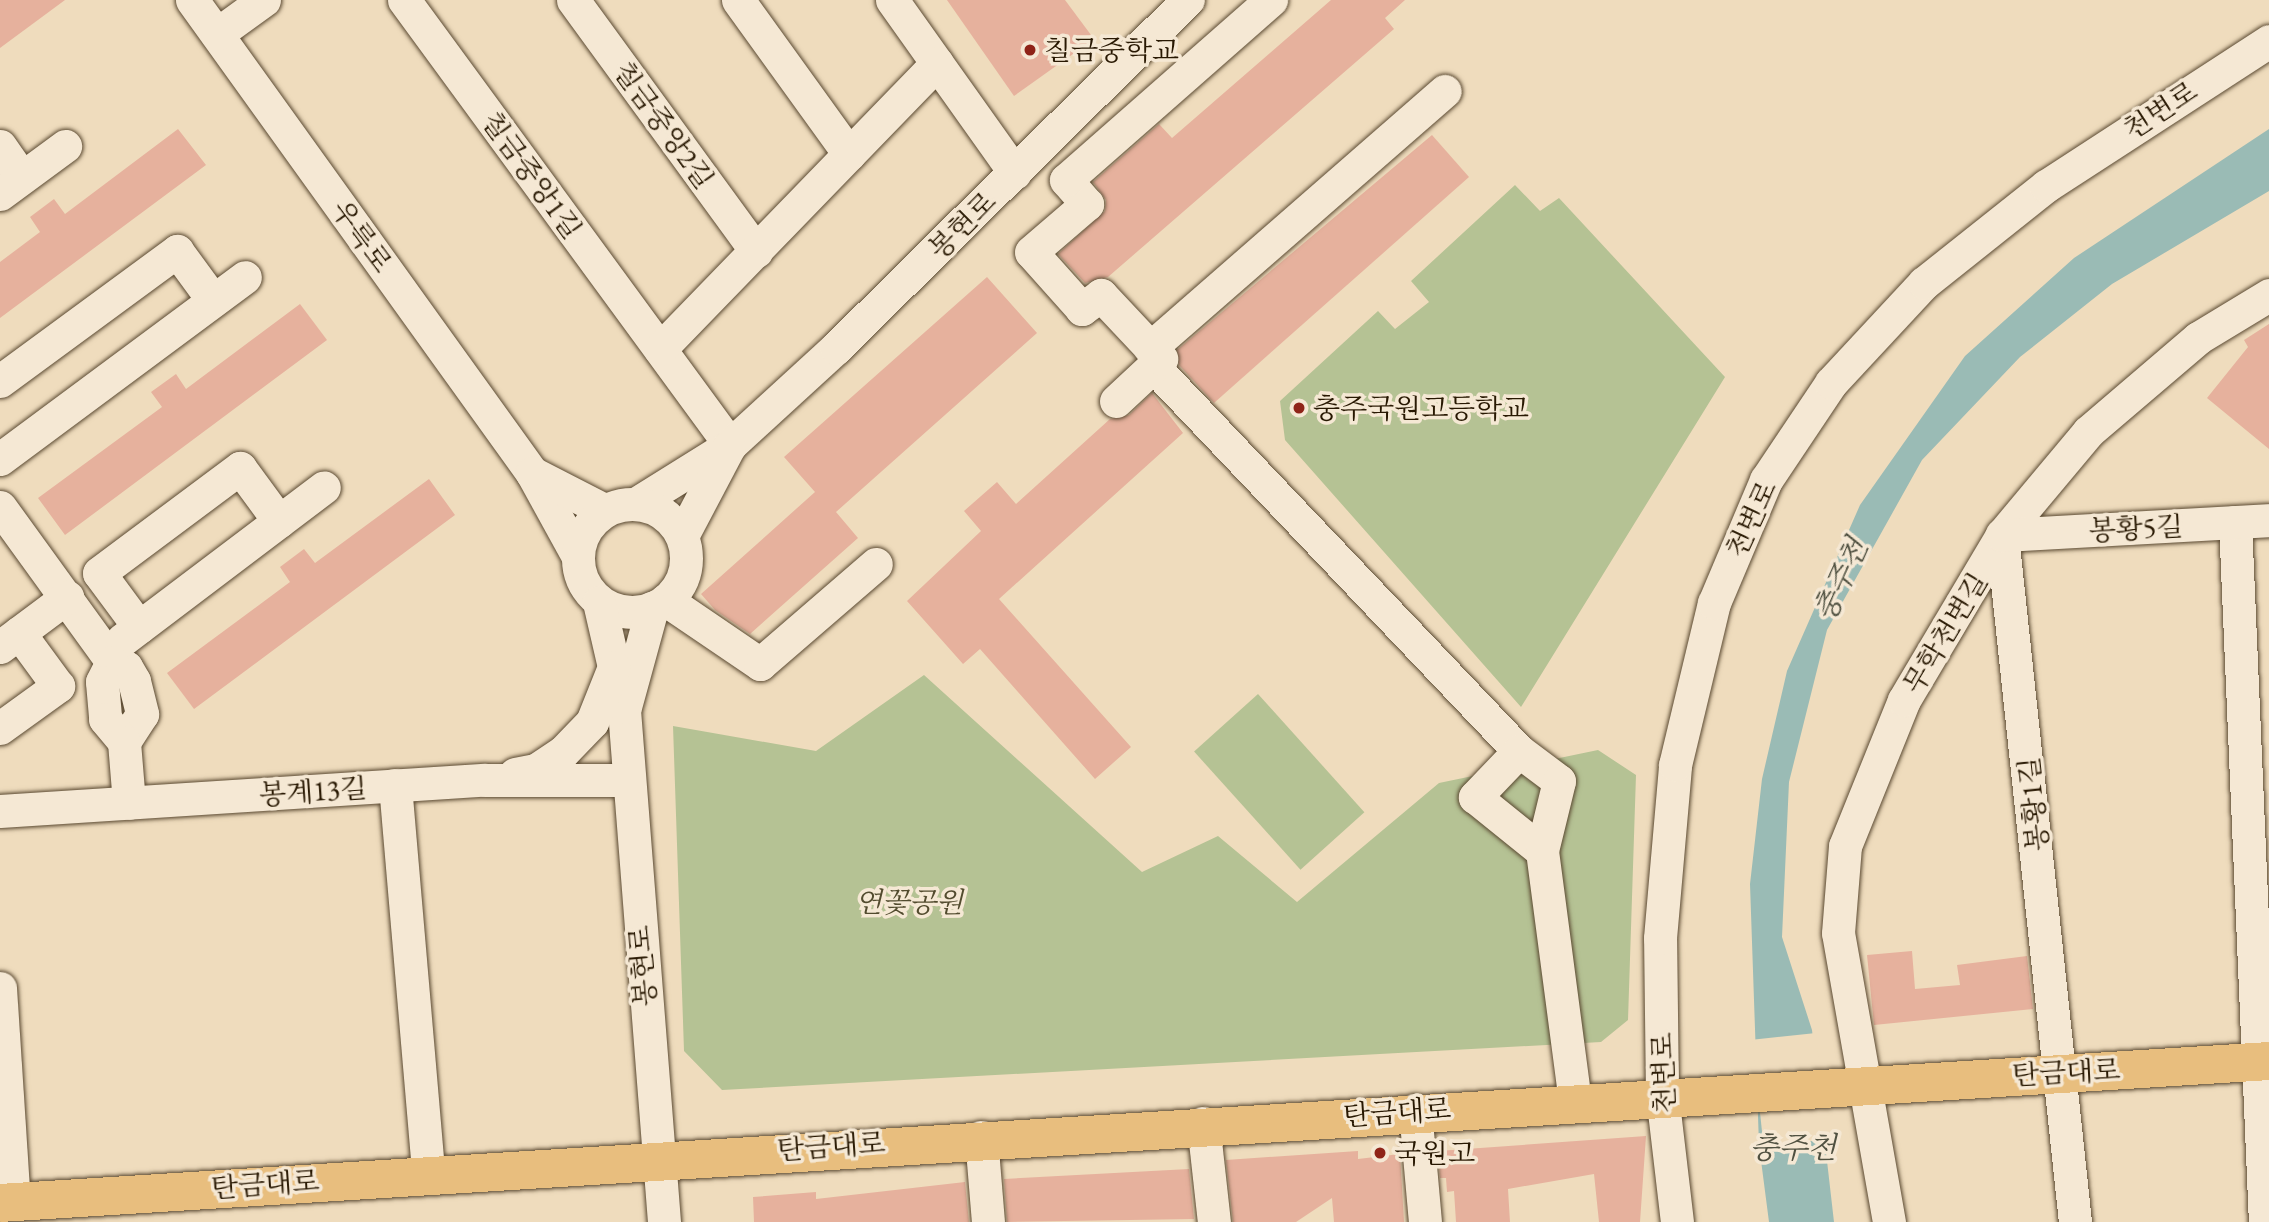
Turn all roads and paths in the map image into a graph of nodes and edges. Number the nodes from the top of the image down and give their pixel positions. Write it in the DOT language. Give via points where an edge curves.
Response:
graph roads {
  1 [pos="192,0"];
  2 [pos="264,0"];
  3 [pos="404,0"];
  4 [pos="573,0"];
  5 [pos="738,0"];
  6 [pos="892,0"];
  7 [pos="1188,0"];
  8 [pos="1271,0"];
  9 [pos="217,34"];
  10 [pos="2269,41"];
  11 [pos="937,63"];
  12 [pos="1445,91"];
  13 [pos="0,146"];
  14 [pos="65,146"];
  15 [pos="849,154"];
  16 [pos="1015,173"];
  17 [pos="11,186"];
  18 [pos="756,251"];
  19 [pos="245,277"];
  20 [pos="2269,295"];
  21 [pos="213,300"];
  22 [pos="660,349"];
  23 [pos="1152,357"];
  24 [pos="0,381"];
  25 [pos="1116,401"];
  26 [pos="5,445"];
  27 [pos="730,445"];
  28 [pos="531,473"];
  29 [pos="324,487"];
  30 [pos="637,503"];
  31 [pos="0,507"];
  32 [pos="604,510"];
  33 [pos="2269,520"];
  34 [pos="279,521"];
  35 [pos="2235,523"];
  36 [pos="2002,535"];
  37 [pos="682,536"];
  38 [pos="577,555"];
  39 [pos="876,564"];
  40 [pos="67,597"];
  41 [pos="599,602"];
  42 [pos="659,604"];
  43 [pos="139,627"];
  44 [pos="10,640"];
  45 [pos="109,657"];
  46 [pos="614,667"];
  47 [pos="624,710"];
  48 [pos="0,728"];
  49 [pos="1519,751"];
  50 [pos="485,780"];
  51 [pos="627,780"];
  52 [pos="395,785"];
  53 [pos="129,803"];
  54 [pos="0,811"];
  55 [pos="1542,851"];
  56 [pos="0,988"];
  57 [pos="2264,1061"];
  58 [pos="2063,1072"];
  59 [pos="1863,1083"];
  60 [pos="1662,1095"];
  61 [pos="1575,1100"];
  62 [pos="1415,1110"];
  63 [pos="1203,1124"];
  64 [pos="981,1137"];
  65 [pos="657,1157"];
  66 [pos="428,1173"];
  67 [pos="7,1202"];
  68 [pos="664,1222"];
  69 [pos="988,1222"];
  70 [pos="1214,1222"];
  71 [pos="1425,1222"];
  72 [pos="1677,1222"];
  73 [pos="1889,1222"];
  74 [pos="2075,1222"];
  75 [pos="2265,1222"];
  1 -- 9 [label="street, 우륵로"];
  2 -- 9 [label="street"];
  3 -- 22 [label="street, 칠금중앙1길"];
  4 -- 18 [label="street, 칠금중앙2길"];
  5 -- 15 [label="street"];
  6 -- 11 [label="street"];
  7 -- 16 [label="street, 봉현로"];
  8 -- 23 [label="street" via="1066,180 1087,204 1031,252 1082,309 1101,295"];
  9 -- 28 [label="street, 우륵로"];
  10 -- 60 [label="street, 천변로" via="2046,186 1924,283 1831,383 1766,480 1714,603 1675,765 1660,938"];
  11 -- 15 [label="street"];
  11 -- 16 [label="street"];
  12 -- 23 [label="street"];
  13 -- 17 [label="street"];
  14 -- 17 [label="street"];
  15 -- 18 [label="street"];
  16 -- 27 [label="street, 봉현로"];
  18 -- 22 [label="street"];
  19 -- 21 [label="street"];
  20 -- 36 [label="street, 무학천변길" via="2198,338 2088,432"];
  21 -- 24 [label="street" via="177,251"];
  21 -- 26 [label="street"];
  22 -- 27 [label="street, 칠금중앙1길"];
  23 -- 25 [label="street"];
  23 -- 49 [label="street"];
  27 -- 30 [label="street, 봉현로"];
  27 -- 37 [label="street, 봉현로"];
  28 -- 32 [label="street, 우륵로"];
  28 -- 38 [label="street, 우륵로"];
  29 -- 34 [label="street"];
  30 -- 32 [label="street"];
  30 -- 37 [label="street" via="664,514"];
  31 -- 40 [label="street"];
  32 -- 38 [label="street" via="585,530"];
  33 -- 35 [label="street, 봉황5길"];
  34 -- 43 [label="street"];
  34 -- 43 [label="street" via="240,468 99,573"];
  35 -- 36 [label="street, 봉황5길"];
  35 -- 57 [label="street"];
  36 -- 58 [label="street, 봉황1길"];
  36 -- 59 [label="street, 무학천변길" via="1904,700 1845,846 1839,933"];
  37 -- 42 [label="street" via="685,571"];
  38 -- 41 [label="street" via="586,589"];
  39 -- 42 [label="street" via="760,664"];
  40 -- 44 [label="street"];
  40 -- 45 [label="street"];
  41 -- 42 [label="street" via="615,610"];
  41 -- 46 [label="street, 봉현로"];
  42 -- 47 [label="street, 봉현로"];
  43 -- 45 [label="street"];
  44 -- 48 [label="street" via="58,686"];
  45 -- 53 [label="street" via="126,667 142,714 124,742"];
  46 -- 47 [label="street, 봉현로"];
  46 -- 50 [label="street" via="592,722 563,752 536,770"];
  47 -- 51 [label="street, 봉현로"];
  49 -- 55 [label="street" via="1559,780"];
  49 -- 55 [label="street" via="1475,797"];
  50 -- 51 [label="street, 봉계13길"];
  50 -- 52 [label="street, 봉계13길"];
  51 -- 65 [label="street, 봉현로"];
  52 -- 53 [label="street, 봉계13길"];
  52 -- 66 [label="street"];
  53 -- 54 [label="street, 봉계13길"];
  55 -- 61 [label="street"];
  56 -- 67 [label="street"];
  57 -- 58 [label="main road, 탄금대로"];
  57 -- 75 [label="street"];
  58 -- 59 [label="main road, 탄금대로"];
  58 -- 74 [label="street, 봉황1길"];
  59 -- 60 [label="main road, 탄금대로"];
  59 -- 73 [label="street, 무학천변길"];
  60 -- 61 [label="main road, 탄금대로"];
  60 -- 72 [label="street, 천변로"];
  61 -- 62 [label="main road, 탄금대로"];
  62 -- 63 [label="main road, 탄금대로"];
  62 -- 71 [label="street"];
  63 -- 64 [label="main road, 탄금대로"];
  63 -- 70 [label="street"];
  64 -- 65 [label="main road, 탄금대로"];
  64 -- 69 [label="street"];
  65 -- 66 [label="main road, 탄금대로"];
  65 -- 68 [label="street, 봉현로"];
  66 -- 67 [label="main road, 탄금대로"];
}
